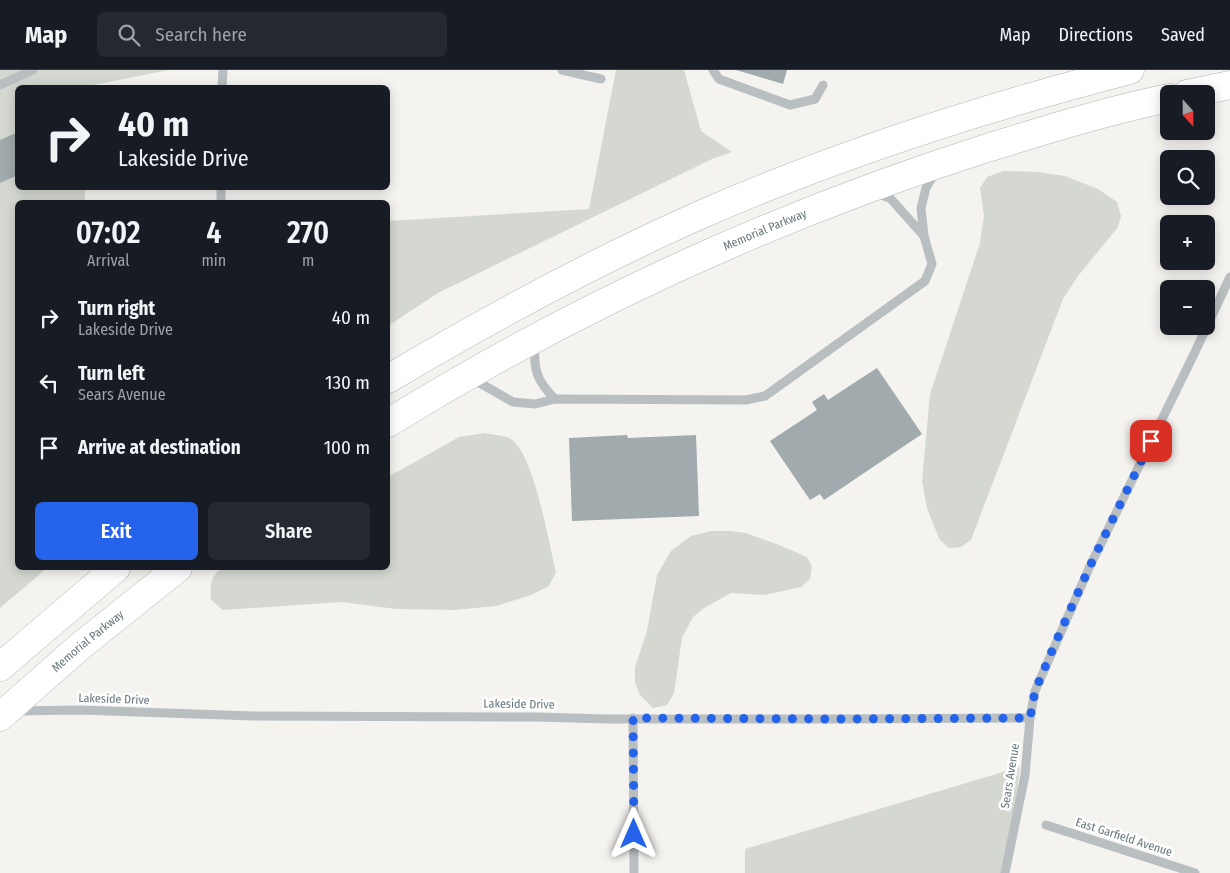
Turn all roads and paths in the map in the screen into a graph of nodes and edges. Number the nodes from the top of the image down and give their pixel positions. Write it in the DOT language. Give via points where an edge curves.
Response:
graph roads {
  1 [pos="33,70"];
  2 [pos="223,70"];
  3 [pos="562,70"];
  4 [pos="713,70"];
  5 [pos="1130,70"];
  6 [pos="601,79"];
  7 [pos="0,85"];
  8 [pos="222,85"];
  9 [pos="823,85"];
  10 [pos="1230,85"];
  11 [pos="1215,88"];
  12 [pos="1160,100"];
  13 [pos="942,163"];
  14 [pos="864,190"];
  15 [pos="924,236"];
  16 [pos="1230,277"];
  17 [pos="536,338"];
  18 [pos="467,375"];
  19 [pos="390,378"];
  20 [pos="555,400"];
  21 [pos="390,422"];
  22 [pos="114,570"];
  23 [pos="176,570"];
  24 [pos="0,667"];
  25 [pos="4,714"];
  26 [pos="633,718"];
  27 [pos="1030,718"];
  28 [pos="1046,825"];
  29 [pos="634,873"];
  30 [pos="1005,873"];
  31 [pos="1195,873"];
  1 -- 7 [label="street"];
  2 -- 8 [label="street"];
  3 -- 6 [label="street"];
  4 -- 9 [label="street" via="719,79 790,105 815,99"];
  5 -- 19 [label="highway" via="1054,89 929,128 758,191 576,274"];
  10 -- 11 [label="highway"];
  12 -- 13 [label="highway, Memorial Parkway" via="1042,131"];
  13 -- 14 [label="highway, Memorial Parkway"];
  13 -- 15 [label="street" via="926,188 922,208"];
  14 -- 15 [label="street" via="890,198"];
  14 -- 17 [label="highway, Memorial Parkway" via="681,265"];
  15 -- 20 [label="street" via="932,264 925,281 765,396 746,400"];
  16 -- 27 [label="street, Sears Avenue" via="1090,566 1035,691"];
  17 -- 18 [label="highway, Memorial Parkway"];
  17 -- 20 [label="street" via="534,362 537,376"];
  18 -- 20 [label="street" via="513,402 535,404"];
  18 -- 21 [label="highway, Memorial Parkway"];
  22 -- 24 [label="highway"];
  23 -- 25 [label="highway, Memorial Parkway" via="78,648"];
  25 -- 26 [label="street, Lakeside Drive" via="80,710 253,716"];
  26 -- 27 [label="street, Lakeside Drive"];
  26 -- 29 [label="street"];
  27 -- 30 [label="street, Sears Avenue" via="1025,775"];
  28 -- 31 [label="street, East Garfield Avenue"];
}
